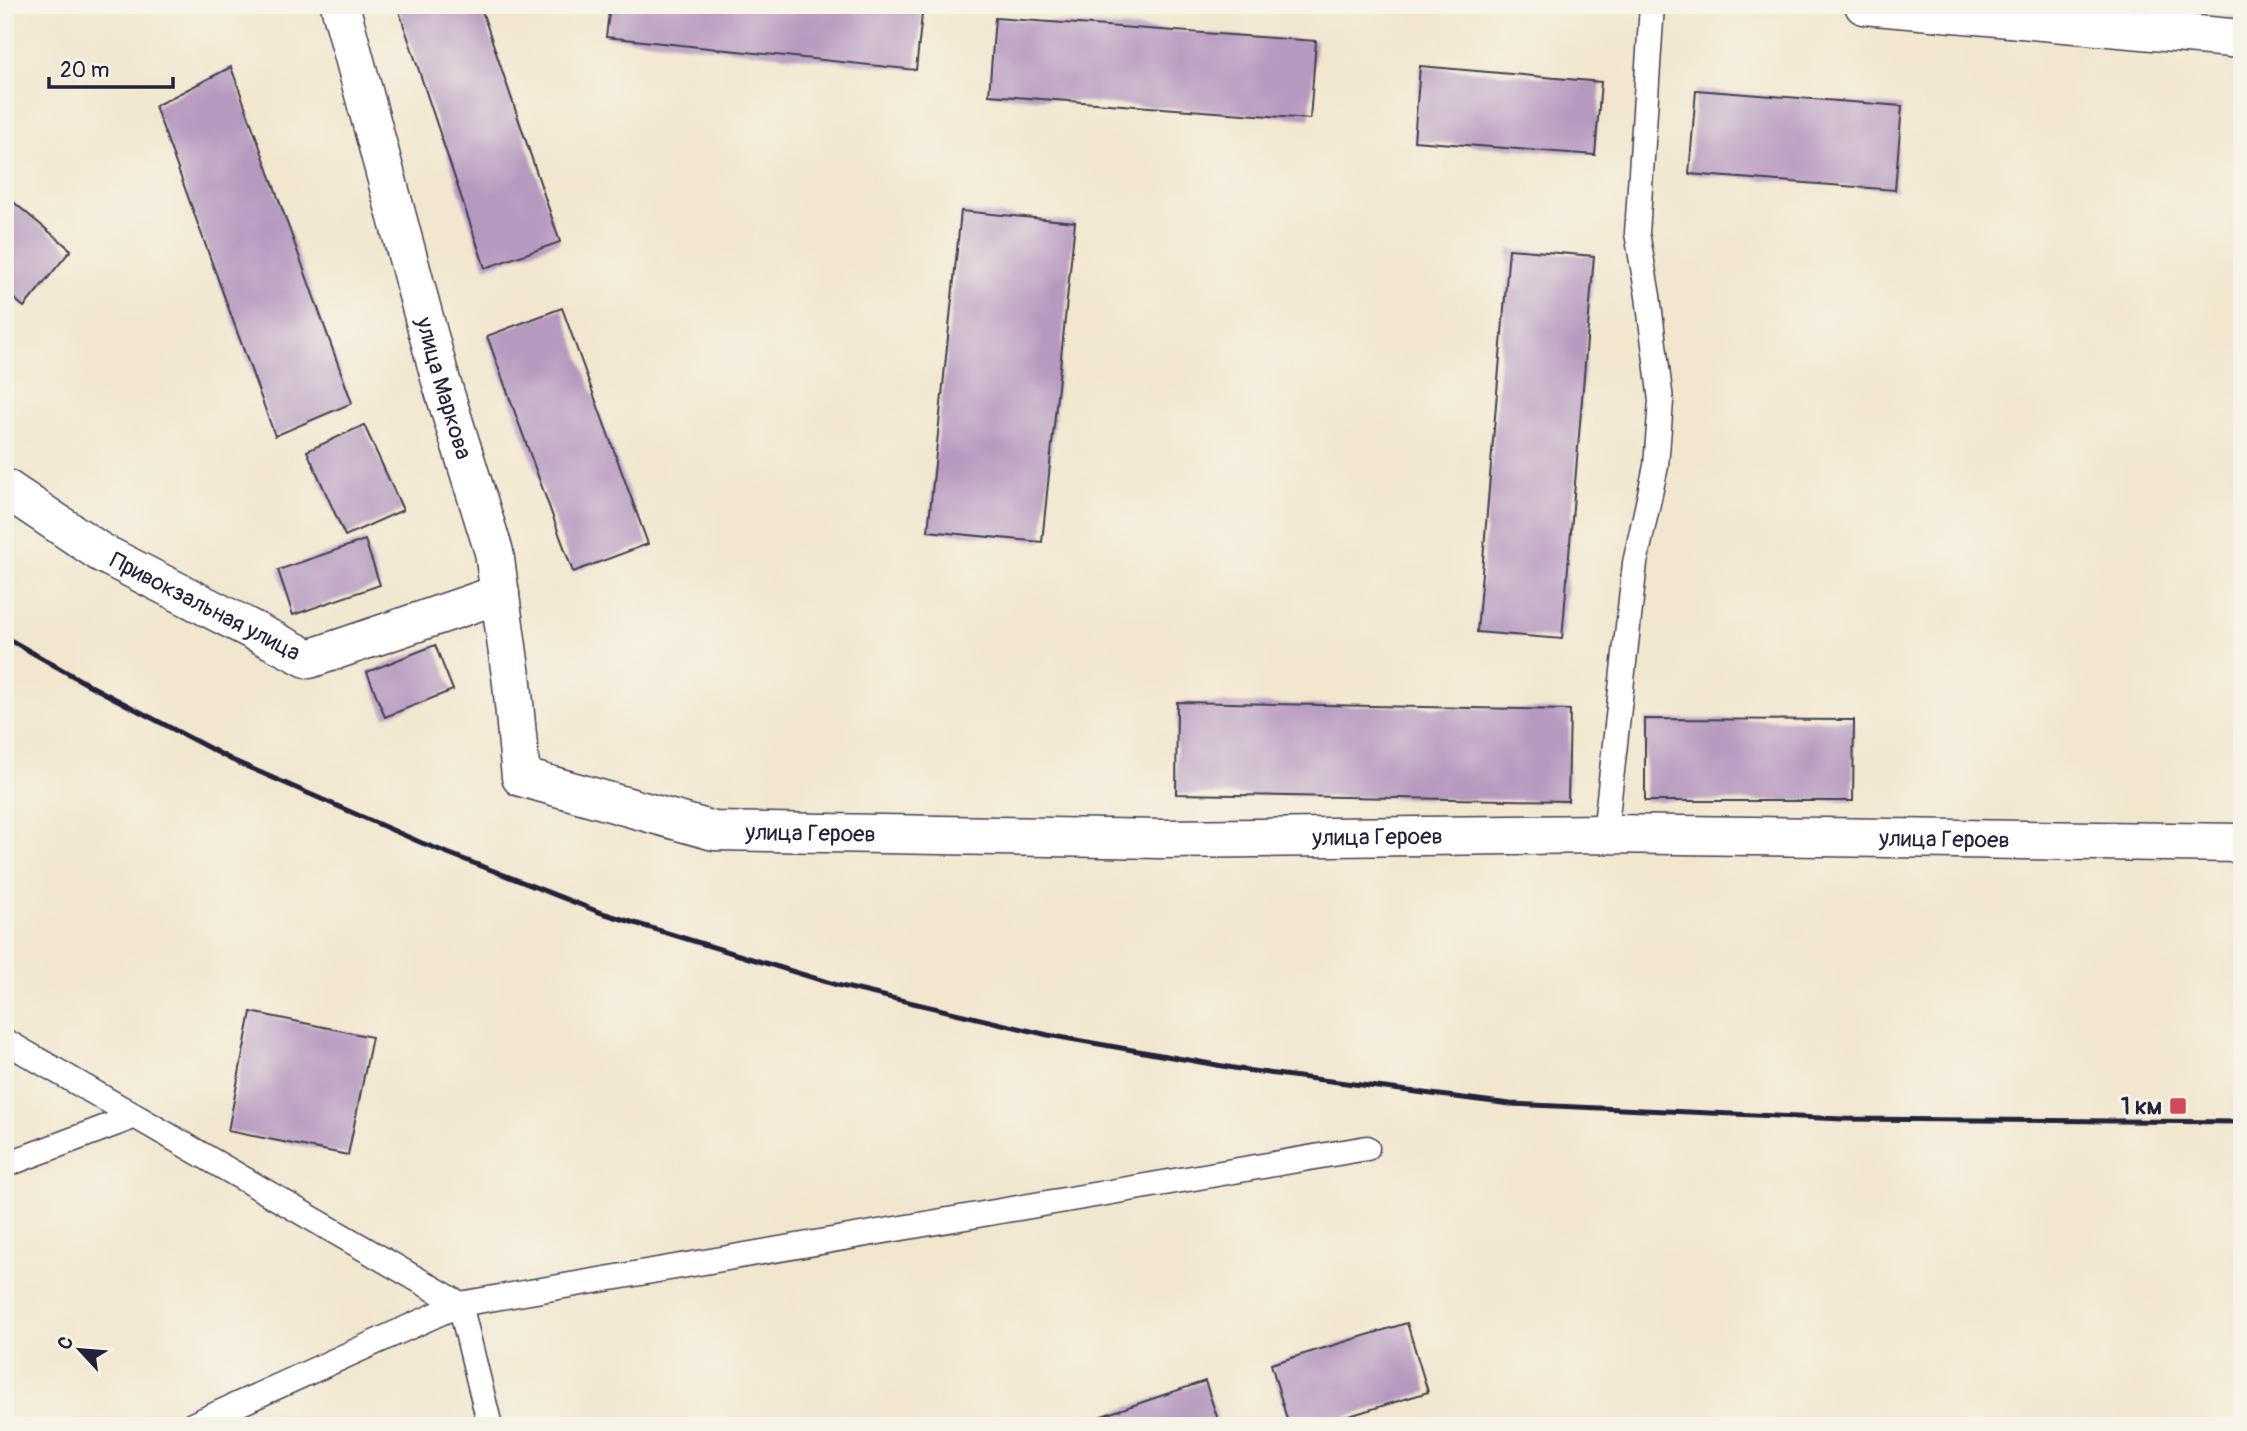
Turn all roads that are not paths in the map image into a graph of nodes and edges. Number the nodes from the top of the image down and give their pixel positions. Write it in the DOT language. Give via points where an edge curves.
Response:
graph roads {
  1 [pos="340,5"];
  2 [pos="1651,5"];
  3 [pos="1864,5"];
  4 [pos="2242,39"];
  5 [pos="5,488"];
  6 [pos="500,594"];
  7 [pos="521,777"];
  8 [pos="1605,834"];
  9 [pos="2242,843"];
  10 [pos="5,1041"];
  11 [pos="133,1117"];
  12 [pos="1367,1148"];
  13 [pos="5,1165"];
  14 [pos="460,1304"];
  15 [pos="190,1426"];
  16 [pos="490,1426"];
  1 -- 6 [label="street, улица Маркова" via="441,381 494,552"];
  2 -- 8 [label="lane" via="1637,233 1661,401 1656,466 1635,563"];
  3 -- 4 [label="street"];
  5 -- 6 [label="street, Привокзальная улица" via="100,552 309,659"];
  6 -- 7 [label="street, улица Маркова"];
  7 -- 8 [label="street, улица Героев" via="714,831 1161,839"];
  8 -- 9 [label="street, улица Героев"];
  10 -- 11 [label="lane"];
  11 -- 13 [label="lane"];
  11 -- 14 [label="lane"];
  12 -- 14 [label="lane"];
  14 -- 15 [label="lane"];
  14 -- 16 [label="lane"];
}
